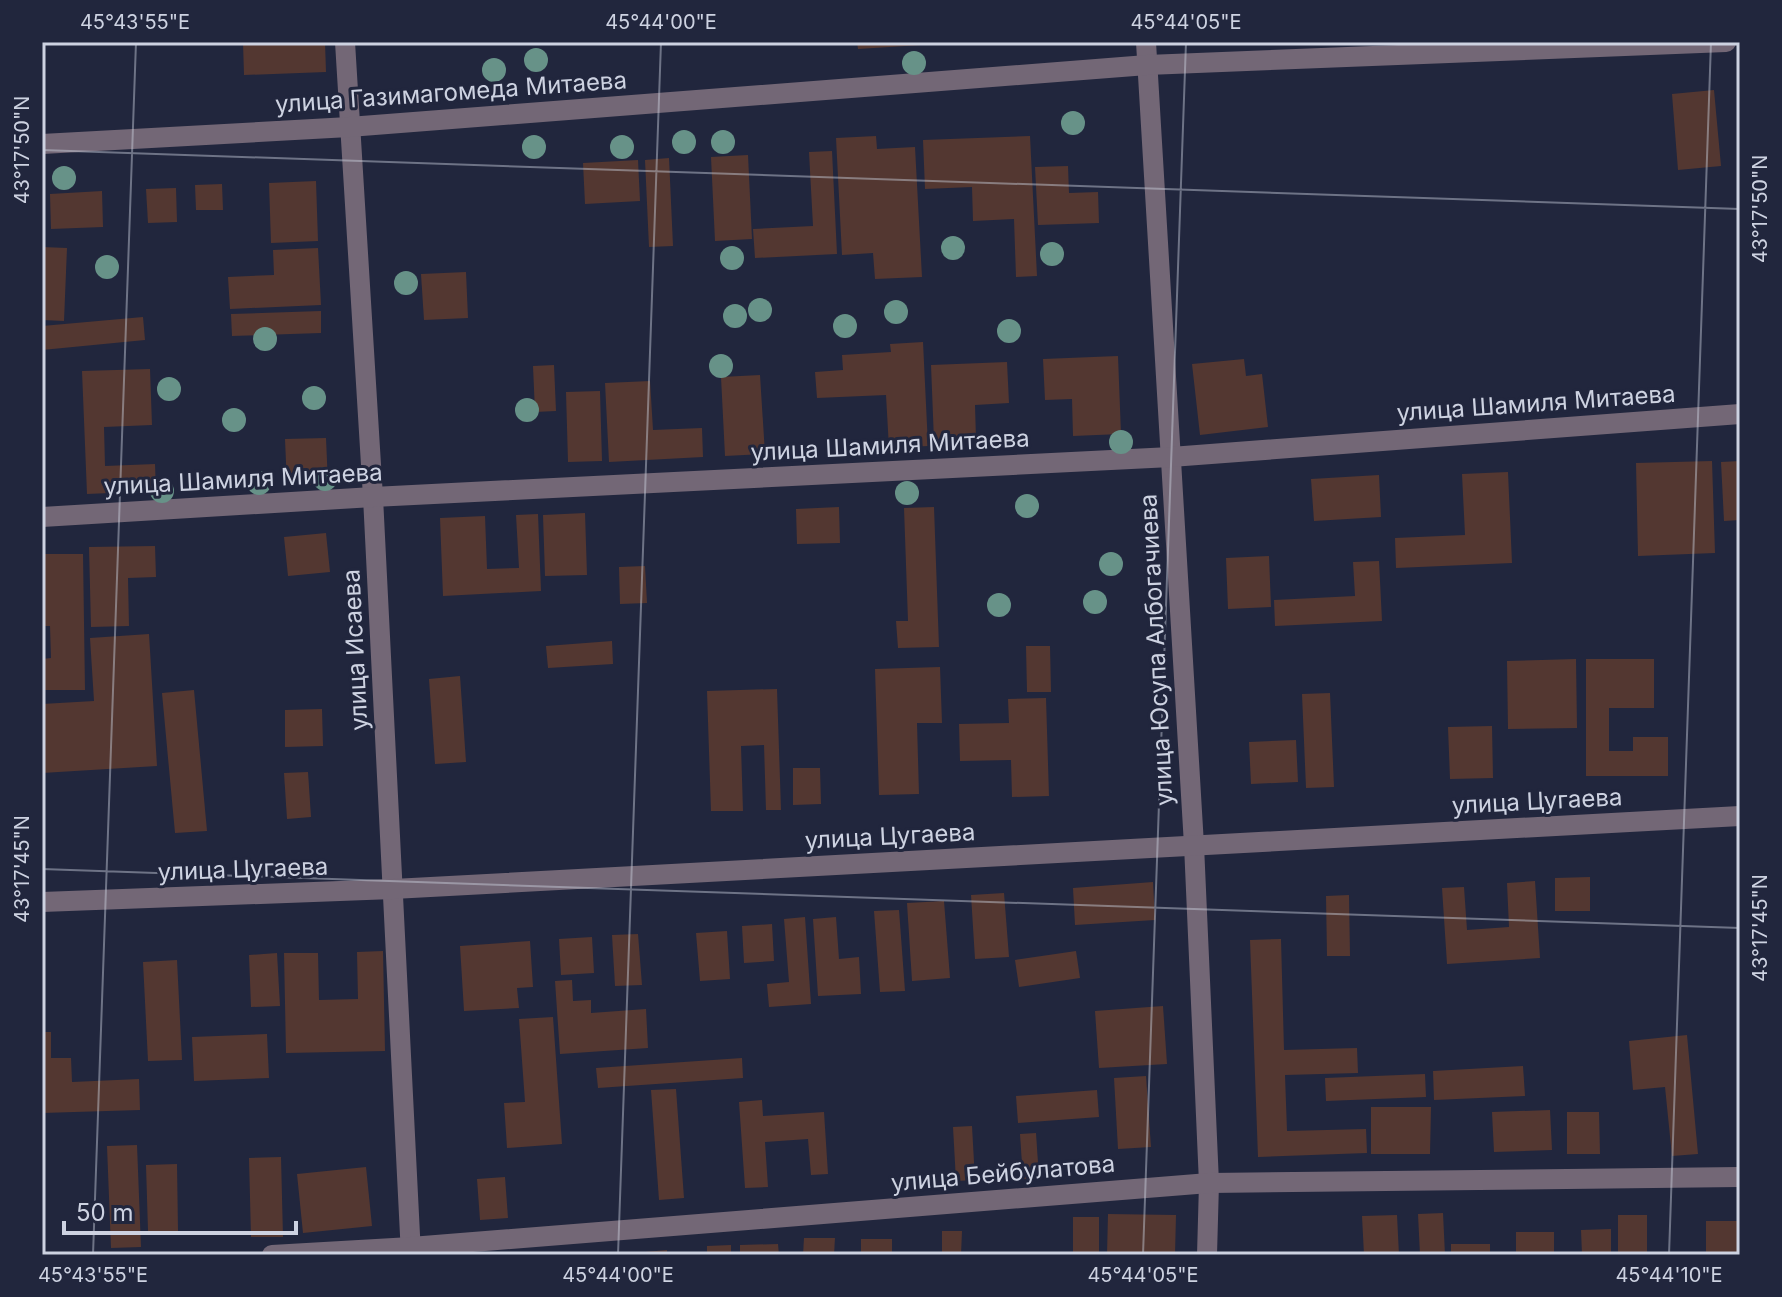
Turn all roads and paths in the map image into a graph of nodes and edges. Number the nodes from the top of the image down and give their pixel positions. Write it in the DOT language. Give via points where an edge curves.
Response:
graph roads {
  1 [pos="345,42"];
  2 [pos="1146,42"];
  3 [pos="1726,42"];
  4 [pos="1147,65"];
  5 [pos="349,127"];
  6 [pos="42,144"];
  7 [pos="1740,414"];
  8 [pos="1171,457"];
  9 [pos="373,497"];
  10 [pos="42,517"];
  11 [pos="1740,816"];
  12 [pos="1194,845"];
  13 [pos="393,889"];
  14 [pos="42,902"];
  15 [pos="1740,1177"];
  16 [pos="1209,1183"];
  17 [pos="411,1251"];
  18 [pos="272,1255"];
  19 [pos="1207,1255"];
  1 -- 5 [label="street, улица Исаева"];
  2 -- 4 [label="street, улица Юсупа Албогачиева"];
  3 -- 4 [label="street, улица Газимагомеда Митаева"];
  4 -- 5 [label="street, улица Газимагомеда Митаева"];
  4 -- 8 [label="street, улица Юсупа Албогачиева"];
  5 -- 6 [label="street, улица Газимагомеда Митаева"];
  5 -- 9 [label="street, улица Исаева"];
  7 -- 8 [label="street, улица Шамиля Митаева"];
  8 -- 9 [label="street, улица Шамиля Митаева"];
  8 -- 12 [label="street, улица Юсупа Албогачиева"];
  9 -- 10 [label="street, улица Шамиля Митаева"];
  9 -- 13 [label="street, улица Исаева"];
  11 -- 12 [label="street, улица Цугаева"];
  12 -- 13 [label="street, улица Цугаева"];
  12 -- 16 [label="street, улица Юсупа Албогачиева"];
  13 -- 14 [label="street, улица Цугаева"];
  13 -- 17 [label="street, улица Исаева"];
  15 -- 16 [label="street, улица Бейбулатова"];
  16 -- 17 [label="street, улица Бейбулатова"];
  16 -- 19 [label="street, улица Юсупа Албогачиева"];
  17 -- 18 [label="street, улица Бейбулатова"];
}
